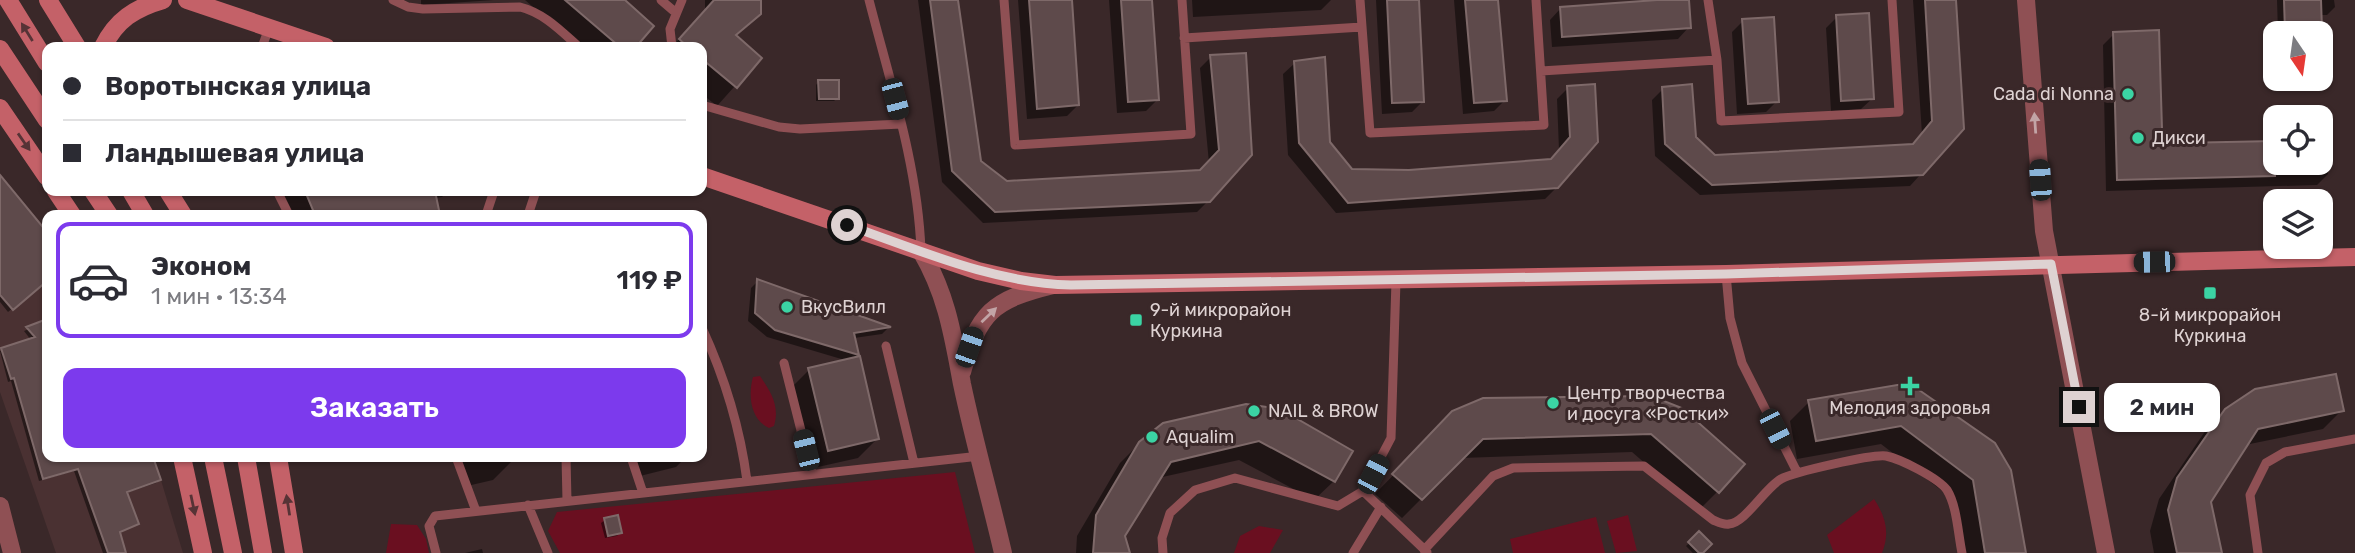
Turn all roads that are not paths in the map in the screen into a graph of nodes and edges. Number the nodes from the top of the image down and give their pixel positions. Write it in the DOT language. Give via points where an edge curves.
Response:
graph roads {
  1 [pos="8,0"];
  2 [pos="48,0"];
  3 [pos="163,0"];
  4 [pos="187,0"];
  5 [pos="393,0"];
  6 [pos="662,0"];
  7 [pos="682,0"];
  8 [pos="869,0"];
  9 [pos="1004,0"];
  10 [pos="1182,0"];
  11 [pos="1360,0"];
  12 [pos="1536,0"];
  13 [pos="1708,0"];
  14 [pos="1892,0"];
  15 [pos="2026,0"];
  16 [pos="675,12"];
  17 [pos="1362,27"];
  18 [pos="269,28"];
  19 [pos="1185,38"];
  20 [pos="74,42"];
  21 [pos="106,42"];
  22 [pos="264,42"];
  23 [pos="311,42"];
  24 [pos="573,42"];
  25 [pos="671,42"];
  26 [pos="0,50"];
  27 [pos="42,55"];
  28 [pos="1717,60"];
  29 [pos="1541,71"];
  30 [pos="707,106"];
  31 [pos="0,108"];
  32 [pos="42,112"];
  33 [pos="901,124"];
  34 [pos="42,170"];
  35 [pos="707,178"];
  36 [pos="921,251"];
  37 [pos="2355,257"];
  38 [pos="2051,264"];
  39 [pos="1726,274"];
  40 [pos="1396,281"];
  41 [pos="1055,285"];
  42 [pos="707,340"];
  43 [pos="886,345"];
  44 [pos="784,363"];
  45 [pos="961,375"];
  46 [pos="2355,439"];
  47 [pos="980,456"];
  48 [pos="183,462"];
  49 [pos="214,462"];
  50 [pos="247,462"];
  51 [pos="279,462"];
  52 [pos="458,462"];
  53 [pos="565,462"];
  54 [pos="633,462"];
  55 [pos="914,463"];
  56 [pos="1797,472"];
  57 [pos="812,474"];
  58 [pos="747,481"];
  59 [pos="1363,491"];
  60 [pos="643,492"];
  61 [pos="568,501"];
  62 [pos="528,505"];
  63 [pos="1381,508"];
  64 [pos="1,511"];
  65 [pos="476,511"];
  66 [pos="1426,551"];
  67 [pos="12,553"];
  68 [pos="203,553"];
  69 [pos="233,553"];
  70 [pos="263,553"];
  71 [pos="294,553"];
  72 [pos="436,553"];
  73 [pos="548,553"];
  74 [pos="1003,553"];
  75 [pos="1163,553"];
  76 [pos="1353,553"];
  77 [pos="1962,553"];
  78 [pos="2106,553"];
  79 [pos="2258,553"];
  27 -- 1 [label="street, one-way"];
  2 -- 20 [label="street"];
  3 -- 21 [label="street" via="133,10"];
  4 -- 18 [label="street"];
  5 -- 24 [label="lane" via="423,9 533,10"];
  6 -- 16 [label="lane"];
  7 -- 16 [label="lane"];
  8 -- 33 [label="lane"];
  9 -- 19 [label="lane" via="1015,145 1191,134"];
  10 -- 19 [label="lane"];
  11 -- 17 [label="lane"];
  12 -- 29 [label="lane"];
  13 -- 28 [label="lane"];
  14 -- 28 [label="lane" via="1899,112 1721,121"];
  38 -- 15 [label="street, one-way" via="2044,231"];
  16 -- 25 [label="lane"];
  17 -- 19 [label="lane"];
  17 -- 29 [label="lane" via="1370,133 1544,125"];
  18 -- 22 [label="lane"];
  18 -- 23 [label="street"];
  26 -- 32 [label="street"];
  28 -- 29 [label="lane"];
  30 -- 33 [label="lane" via="800,129"];
  31 -- 34 [label="street, one-way"];
  33 -- 36 [label="lane" via="920,216"];
  35 -- 36 [label="street"];
  36 -- 41 [label="street" via="978,271"];
  36 -- 45 [label="street" via="949,313"];
  37 -- 38 [label="street"];
  38 -- 39 [label="street"];
  38 -- 78 [label="street"];
  39 -- 40 [label="street"];
  39 -- 56 [label="lane" via="1730,318 1742,363"];
  40 -- 41 [label="street"];
  40 -- 59 [label="lane" via="1391,438"];
  45 -- 41 [label="street, one-way" via="974,333 985,317 1021,293"];
  42 -- 58 [label="lane" via="730,397"];
  43 -- 55 [label="lane"];
  44 -- 57 [label="lane"];
  45 -- 47 [label="street"];
  46 -- 79 [label="lane" via="2285,452 2266,463 2250,495"];
  47 -- 55 [label="lane"];
  47 -- 74 [label="street"];
  48 -- 68 [label="street, one-way"];
  49 -- 69 [label="street"];
  50 -- 70 [label="street"];
  71 -- 51 [label="street, one-way"];
  52 -- 65 [label="lane"];
  53 -- 61 [label="lane"];
  54 -- 60 [label="lane"];
  55 -- 57 [label="lane"];
  56 -- 66 [label="lane" via="1772,485 1736,522 1726,525 1713,520 1644,466 1513,468 1493,476"];
  56 -- 77 [label="lane" via="1881,456 1920,471 1948,492"];
  57 -- 58 [label="lane"];
  58 -- 60 [label="lane"];
  59 -- 63 [label="lane"];
  59 -- 75 [label="lane" via="1338,506 1235,478 1195,490 1170,513 1162,538"];
  60 -- 61 [label="lane"];
  61 -- 62 [label="lane"];
  62 -- 65 [label="lane"];
  62 -- 73 [label="lane"];
  63 -- 66 [label="lane"];
  63 -- 76 [label="lane"];
  64 -- 67 [label="street"];
  65 -- 72 [label="lane" via="435,516 429,526"];
}
